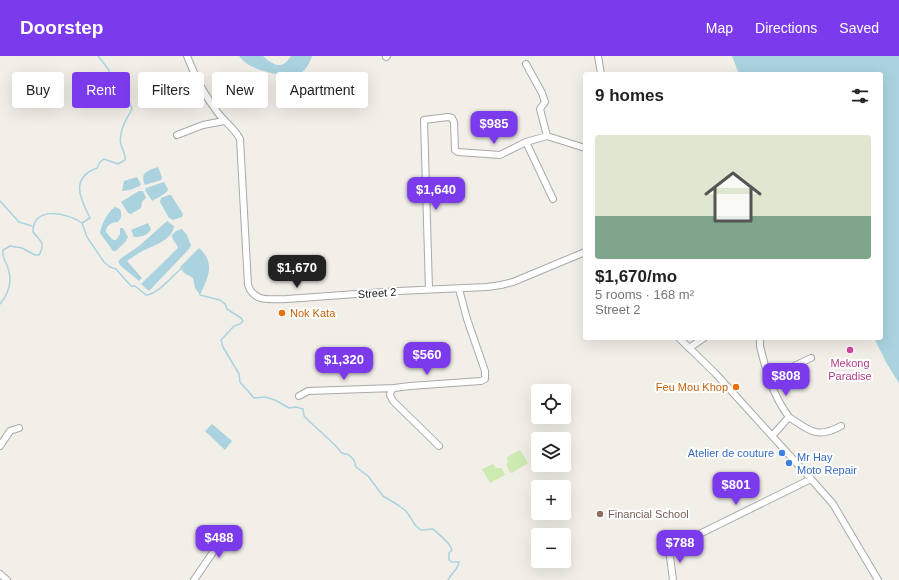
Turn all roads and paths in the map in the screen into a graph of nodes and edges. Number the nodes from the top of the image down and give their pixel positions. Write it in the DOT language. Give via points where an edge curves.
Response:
graph roads {
  1 [pos="187,56"];
  2 [pos="598,56"];
  3 [pos="526,64"];
  4 [pos="601,72"];
  5 [pos="224,121"];
  6 [pos="177,135"];
  7 [pos="547,136"];
  8 [pos="526,142"];
  9 [pos="583,147"];
  10 [pos="553,199"];
  11 [pos="583,253"];
  12 [pos="429,289"];
  13 [pos="459,289"];
  14 [pos="681,340"];
  15 [pos="701,340"];
  16 [pos="760,340"];
  17 [pos="689,348"];
  18 [pos="811,358"];
  19 [pos="769,378"];
  20 [pos="394,388"];
  21 [pos="299,396"];
  22 [pos="789,417"];
  23 [pos="841,426"];
  24 [pos="19,428"];
  25 [pos="772,436"];
  26 [pos="0,446"];
  27 [pos="439,446"];
  28 [pos="811,479"];
  29 [pos="222,539"];
  30 [pos="0,574"];
  31 [pos="6,580"];
  32 [pos="194,580"];
  33 [pos="673,580"];
  34 [pos="878,580"];
  1 -- 5 [label="street, Street 2" via="204,92"];
  2 -- 4 [label="street"];
  3 -- 7 [label="street" via="545,102 540,109"];
  5 -- 6 [label="street" via="203,125"];
  5 -- 12 [label="street, Street 2" via="240,139 248,285 253,295 259,298 287,299"];
  7 -- 8 [label="street"];
  7 -- 9 [label="street"];
  8 -- 10 [label="street"];
  8 -- 12 [label="street" via="500,155 458,152 455,150 452,118 424,120"];
  11 -- 13 [label="street, Street 2" via="513,282"];
  12 -- 13 [label="street, Street 2"];
  13 -- 20 [label="street" via="485,371 485,379"];
  14 -- 17 [label="street"];
  15 -- 17 [label="street"];
  16 -- 19 [label="street"];
  17 -- 25 [label="street"];
  18 -- 19 [label="street"];
  19 -- 22 [label="street" via="781,406"];
  20 -- 21 [label="street" via="308,391"];
  20 -- 27 [label="street" via="390,395 393,402"];
  22 -- 23 [label="street" via="814,432 827,432"];
  22 -- 25 [label="street"];
  24 -- 26 [label="street" via="10,431"];
  25 -- 28 [label="street"];
  28 -- 33 [label="street" via="669,549"];
  28 -- 34 [label="street" via="833,504"];
  29 -- 32 [label="street"];
  30 -- 31 [label="street"];
}
